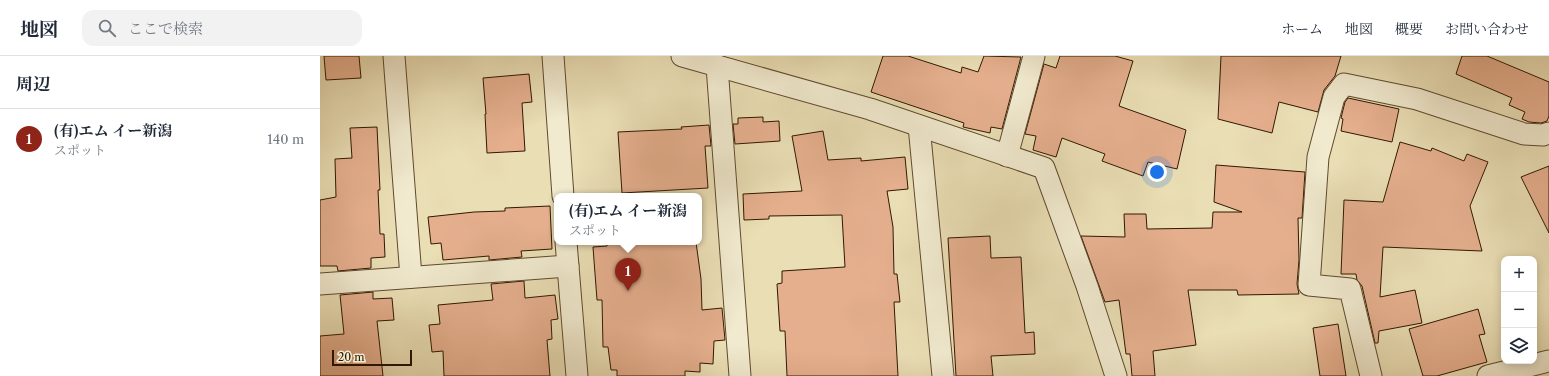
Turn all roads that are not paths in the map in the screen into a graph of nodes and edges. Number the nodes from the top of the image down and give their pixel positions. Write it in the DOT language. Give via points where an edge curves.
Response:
graph roads {
  1 [pos="394,56"];
  2 [pos="553,56"];
  3 [pos="682,56"];
  4 [pos="1034,56"];
  5 [pos="709,61"];
  6 [pos="918,126"];
  7 [pos="1549,133"];
  8 [pos="1007,156"];
  9 [pos="563,193"];
  10 [pos="566,245"];
  11 [pos="568,266"];
  12 [pos="411,277"];
  13 [pos="320,284"];
  14 [pos="1549,361"];
  15 [pos="577,376"];
  16 [pos="740,376"];
  17 [pos="943,376"];
  18 [pos="1116,376"];
  19 [pos="1371,376"];
  20 [pos="1488,376"];
  1 -- 12 [label="street"];
  2 -- 9 [label="street"];
  3 -- 5 [label="street"];
  4 -- 8 [label="street"];
  5 -- 6 [label="street"];
  5 -- 16 [label="street"];
  6 -- 8 [label="street"];
  6 -- 17 [label="street"];
  7 -- 19 [label="street" via="1524,134 1417,99 1344,84 1334,97 1318,157 1309,285 1350,289"];
  8 -- 18 [label="street" via="1044,168"];
  10 -- 11 [label="street"];
  11 -- 12 [label="street"];
  11 -- 15 [label="street"];
  12 -- 13 [label="street"];
  14 -- 20 [label="street"];
}
